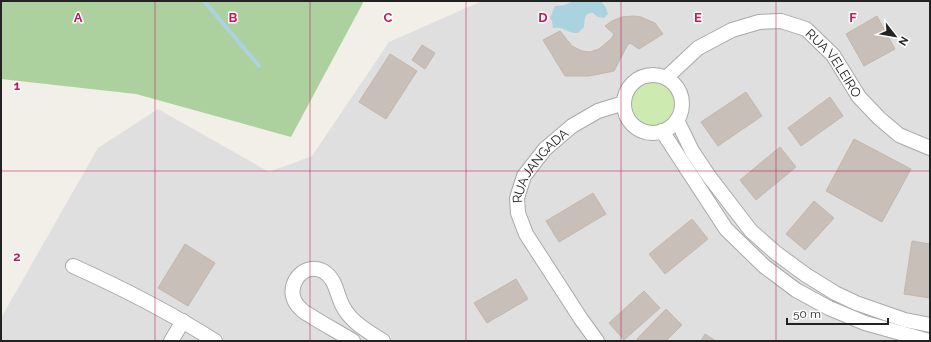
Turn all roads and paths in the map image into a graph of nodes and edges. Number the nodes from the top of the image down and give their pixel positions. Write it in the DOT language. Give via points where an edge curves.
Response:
graph roads {
  1 [pos="666,78"];
  2 [pos="624,103"];
  3 [pos="677,120"];
  4 [pos="662,132"];
  5 [pos="930,148"];
  6 [pos="73,266"];
  7 [pos="183,321"];
  8 [pos="930,325"];
  9 [pos="171,341"];
  10 [pos="215,341"];
  11 [pos="353,341"];
  12 [pos="383,341"];
  13 [pos="597,341"];
  14 [pos="929,341"];
  1 -- 2 [label="street" via="657,75 638,79 626,93"];
  1 -- 3 [label="street" via="674,84 682,101"];
  1 -- 5 [label="street, RUA VELEIRO" via="698,48 732,30 759,22 781,21 806,29 833,55 860,97 879,118 899,135"];
  2 -- 4 [label="street" via="625,112 635,127 653,133"];
  2 -- 13 [label="street, RUA JANGADA" via="598,111 572,126 545,149 524,176 516,198 518,213 526,234"];
  3 -- 4 [label="street"];
  3 -- 8 [label="street" via="692,151 708,175 751,231 776,253 806,275 856,303 905,320"];
  4 -- 14 [label="street" via="726,229 764,266 796,290 829,308 865,323"];
  6 -- 7 [label="street"];
  7 -- 9 [label="street"];
  7 -- 10 [label="street"];
  11 -- 12 [label="street" via="301,309 293,299 292,288 296,279 303,273 313,269 321,270 332,279 344,309 351,318"];
}
